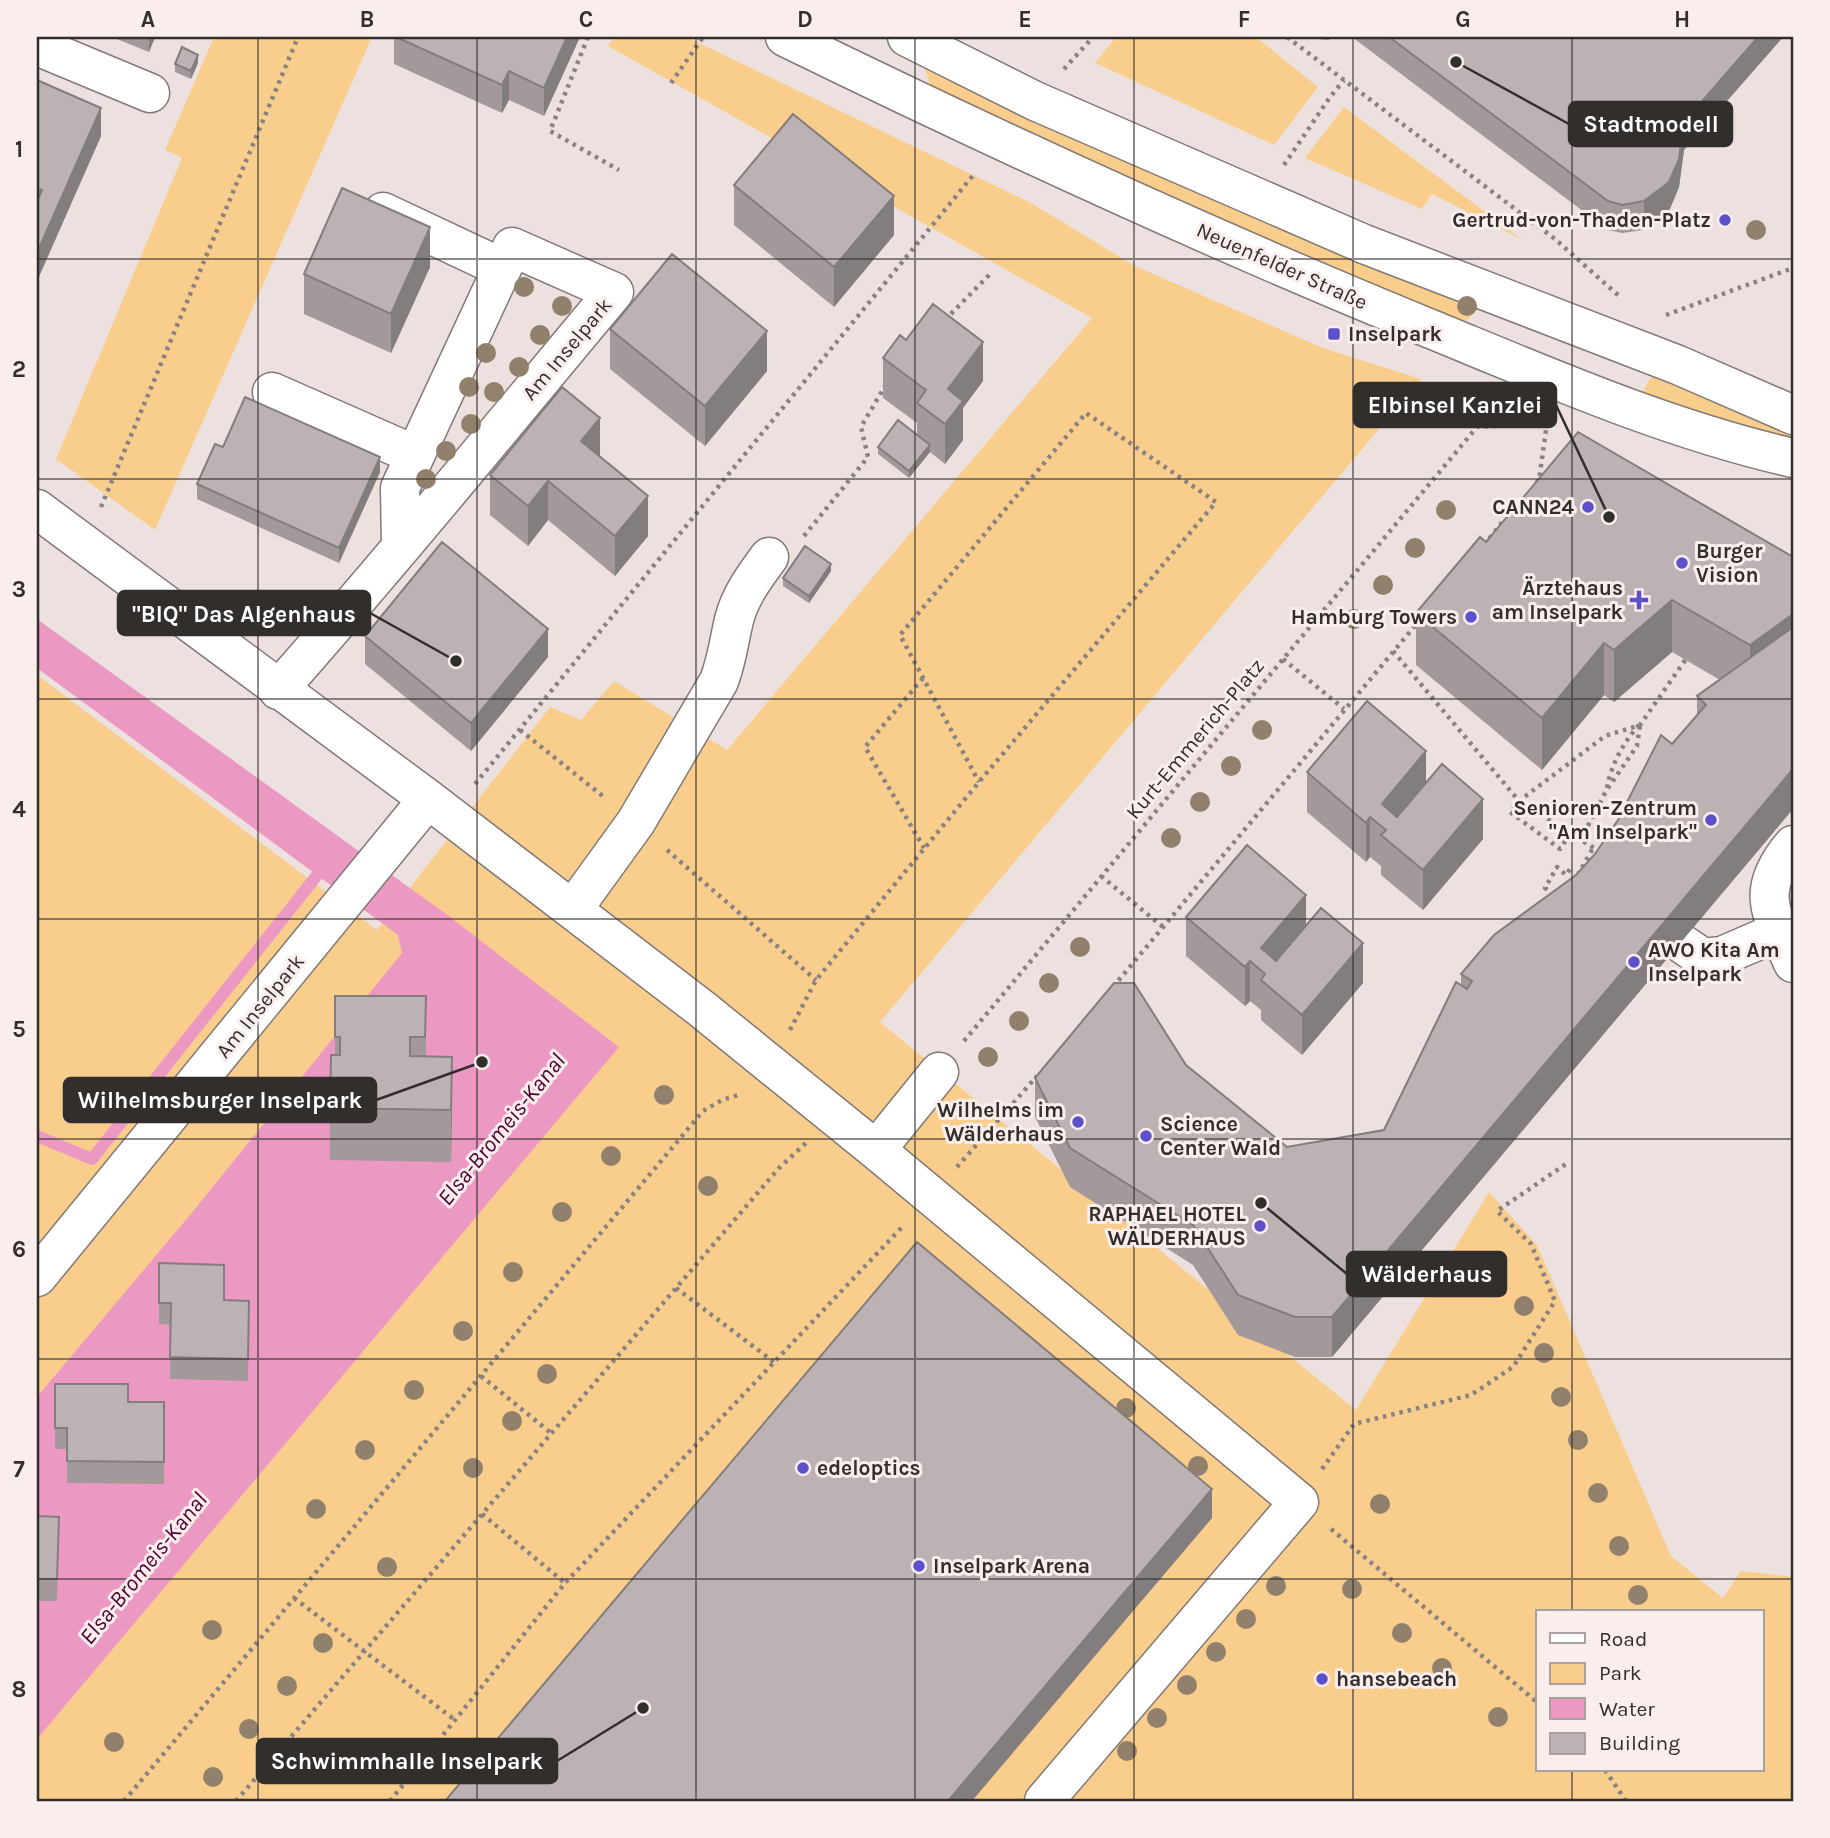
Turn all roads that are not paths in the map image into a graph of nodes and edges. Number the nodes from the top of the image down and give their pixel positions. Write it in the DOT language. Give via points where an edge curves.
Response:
graph roads {
  1 [pos="785,37"];
  2 [pos="907,37"];
  3 [pos="37,46"];
  4 [pos="150,93"];
  5 [pos="352,197"];
  6 [pos="502,268"];
  7 [pos="272,392"];
  8 [pos="1793,415"];
  9 [pos="415,455"];
  10 [pos="1793,458"];
  11 [pos="37,509"];
  12 [pos="401,547"];
  13 [pos="769,557"];
  14 [pos="278,690"];
  15 [pos="439,807"];
  16 [pos="1793,845"];
  17 [pos="573,909"];
  18 [pos="1681,943"];
  19 [pos="1786,947"];
  20 [pos="939,1072"];
  21 [pos="876,1150"];
  22 [pos="37,1277"];
  23 [pos="1044,1801"];
  1 -- 10 [label="street, Neuenfelder Straße" via="1001,142 1357,299 1637,411"];
  2 -- 8 [label="street" via="1035,101 1364,244 1678,365"];
  3 -- 4 [label="street"];
  5 -- 6 [label="street"];
  6 -- 9 [label="street, Am Inselpark"];
  6 -- 12 [label="street, Am Inselpark" via="512,247 614,292"];
  7 -- 9 [label="street"];
  9 -- 12 [label="street, Am Inselpark" via="400,488"];
  11 -- 14 [label="street"];
  12 -- 14 [label="street, Am Inselpark"];
  13 -- 17 [label="street" via="744,593 719,681 636,822"];
  14 -- 15 [label="street"];
  15 -- 17 [label="street"];
  15 -- 22 [label="street, Am Inselpark" via="400,833"];
  16 -- 19 [label="street" via="1770,884 1771,909"];
  17 -- 21 [label="street"];
  18 -- 19 [label="street" via="1703,958"];
  20 -- 21 [label="street"];
  21 -- 23 [label="street" via="1299,1502"];
}
